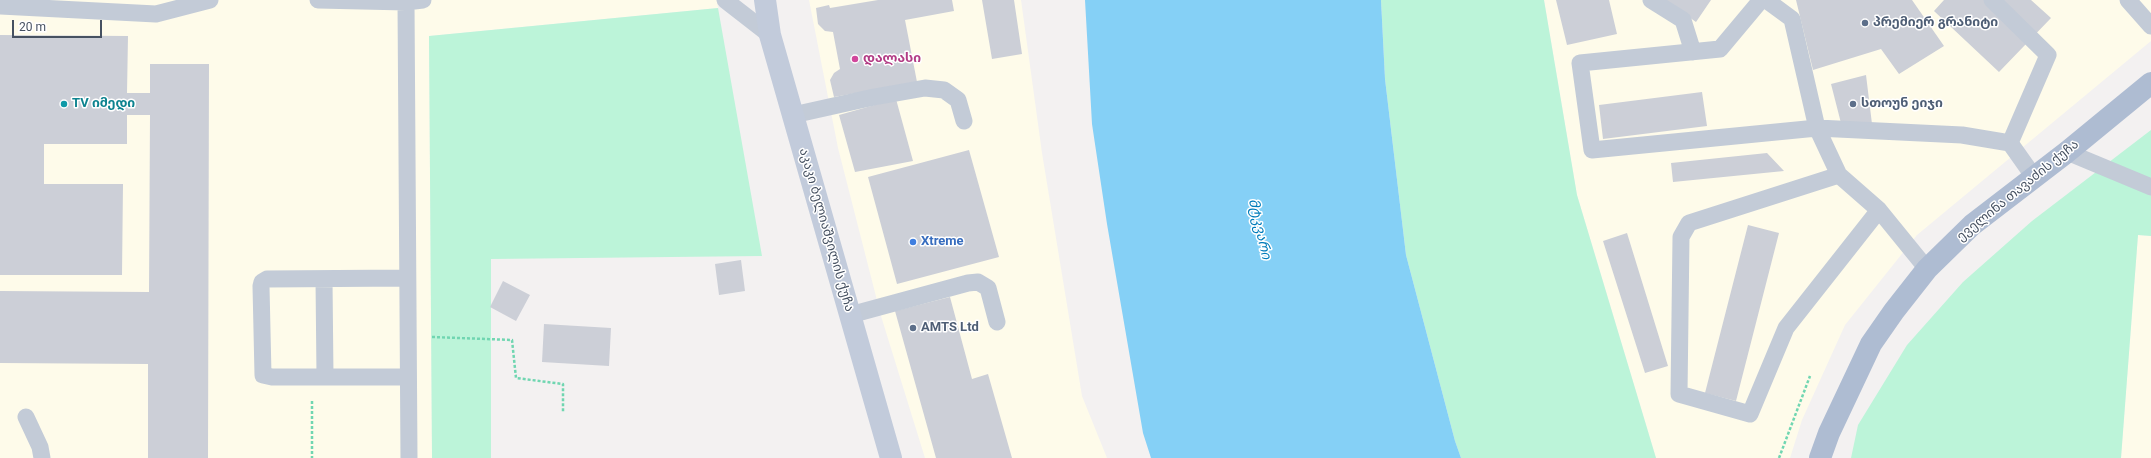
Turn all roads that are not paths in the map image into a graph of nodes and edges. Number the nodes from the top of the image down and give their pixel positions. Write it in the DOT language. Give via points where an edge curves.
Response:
graph roads {
  1 [pos="210,0"];
  2 [pos="318,0"];
  3 [pos="423,0"];
  4 [pos="725,0"];
  5 [pos="765,0"];
  6 [pos="1651,0"];
  7 [pos="1761,0"];
  8 [pos="1766,0"];
  9 [pos="1992,0"];
  10 [pos="2128,0"];
  11 [pos="406,2"];
  12 [pos="0,6"];
  13 [pos="2151,26"];
  14 [pos="770,35"];
  15 [pos="1693,52"];
  16 [pos="2151,83"];
  17 [pos="793,115"];
  18 [pos="964,121"];
  19 [pos="1817,128"];
  20 [pos="2010,143"];
  21 [pos="2067,152"];
  22 [pos="1839,175"];
  23 [pos="2034,177"];
  24 [pos="2151,187"];
  25 [pos="1879,210"];
  26 [pos="1927,269"];
  27 [pos="408,278"];
  28 [pos="324,279"];
  29 [pos="850,315"];
  30 [pos="997,322"];
  31 [pos="408,377"];
  32 [pos="318,378"];
  33 [pos="26,417"];
  34 [pos="42,458"];
  35 [pos="408,458"];
  36 [pos="892,458"];
  37 [pos="1820,458"];
  1 -- 12 [label="lane" via="156,14"];
  2 -- 11 [label="lane"];
  3 -- 11 [label="lane"];
  4 -- 14 [label="lane"];
  5 -- 14 [label="main road, აკაკი ბელიაშვილის ქუჩა"];
  6 -- 15 [label="lane" via="1683,20"];
  7 -- 15 [label="lane" via="1720,50"];
  8 -- 19 [label="lane" via="1792,19"];
  9 -- 20 [label="lane" via="2048,56"];
  10 -- 13 [label="lane"];
  11 -- 27 [label="lane"];
  14 -- 17 [label="main road, აკაკი ბელიაშვილის ქუჩა"];
  15 -- 19 [label="lane" via="1580,63 1592,150"];
  16 -- 21 [label="main road, ეველინა თავაძის ქუჩა"];
  17 -- 18 [label="lane" via="926,88 944,90 958,100"];
  17 -- 29 [label="main road, აკაკი ბელიაშვილის ქუჩა"];
  19 -- 20 [label="lane" via="1962,135"];
  19 -- 22 [label="lane"];
  20 -- 23 [label="lane"];
  21 -- 23 [label="main road, ეველინა თავაძის ქუჩა"];
  21 -- 24 [label="lane"];
  22 -- 25 [label="lane"];
  22 -- 25 [label="lane" via="1689,223 1681,237 1679,394 1750,414 1786,328"];
  23 -- 26 [label="main road, ეველინა თავაძის ქუჩა" via="1972,225"];
  25 -- 26 [label="lane"];
  26 -- 37 [label="main road, ეველინა თავაძის ქუჩა" via="1872,344 1829,433"];
  27 -- 28 [label="lane"];
  27 -- 31 [label="lane"];
  28 -- 32 [label="lane"];
  28 -- 32 [label="lane" via="267,279 261,286 263,375 272,378"];
  29 -- 30 [label="lane" via="978,282 988,288"];
  29 -- 36 [label="main road, აკაკი ბელიაშვილის ქუჩა"];
  31 -- 32 [label="lane"];
  31 -- 35 [label="lane"];
  33 -- 34 [label="lane" via="40,447"];
}
